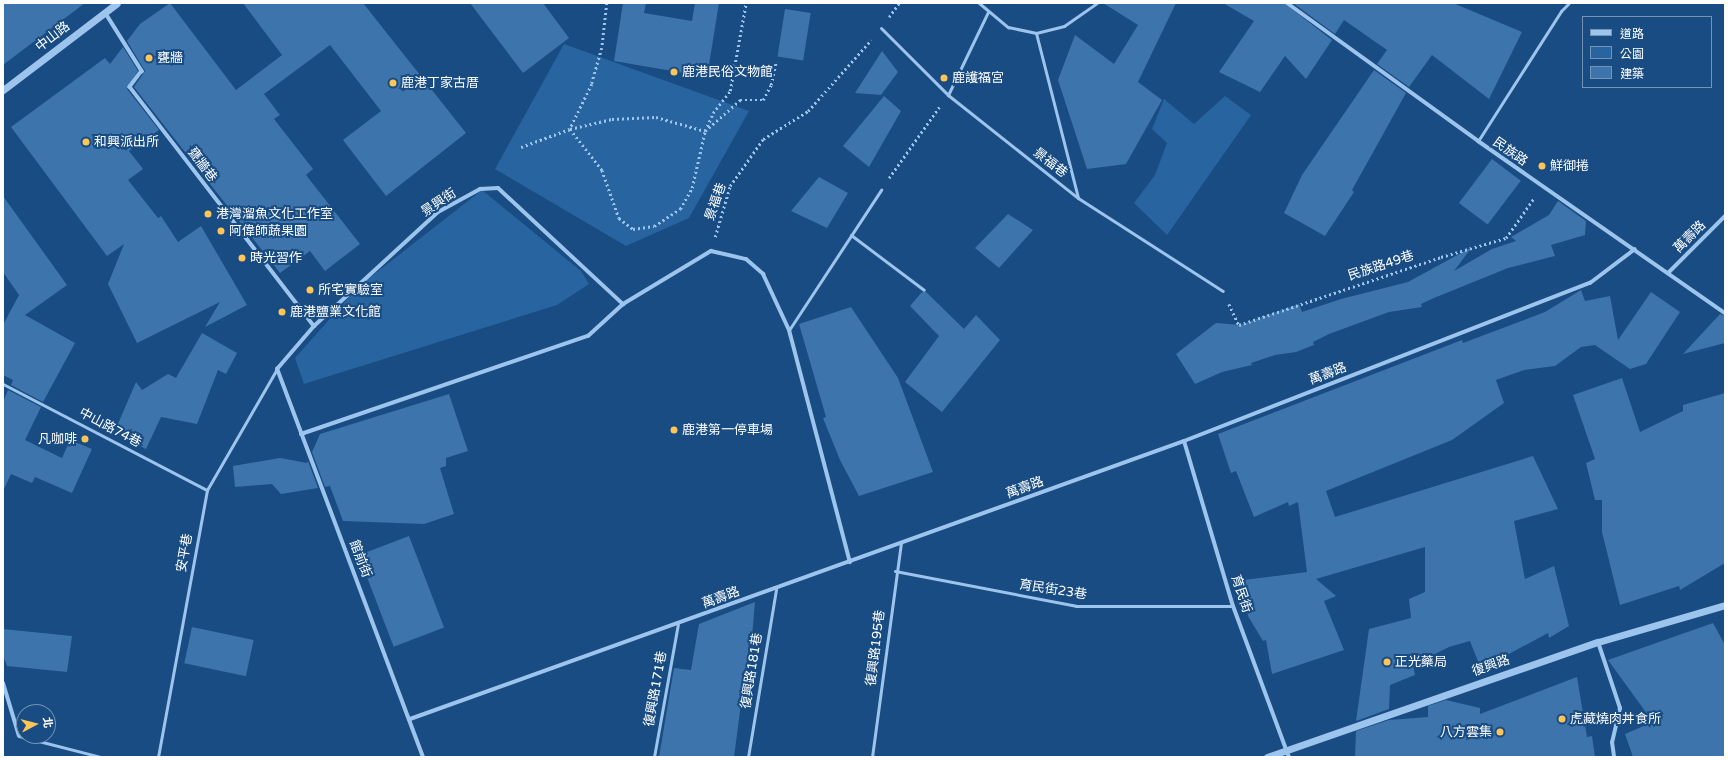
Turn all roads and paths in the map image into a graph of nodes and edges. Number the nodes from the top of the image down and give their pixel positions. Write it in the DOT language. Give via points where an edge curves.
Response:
graph roads {
  1 [pos="117,3"];
  2 [pos="607,3"];
  3 [pos="746,3"];
  4 [pos="899,3"];
  5 [pos="979,3"];
  6 [pos="1097,3"];
  7 [pos="1287,3"];
  8 [pos="1569,3"];
  9 [pos="105,12"];
  10 [pos="988,12"];
  11 [pos="881,28"];
  12 [pos="1036,33"];
  13 [pos="776,62"];
  14 [pos="3,90"];
  15 [pos="948,95"];
  16 [pos="570,129"];
  17 [pos="705,131"];
  18 [pos="1478,141"];
  19 [pos="521,147"];
  20 [pos="1543,186"];
  21 [pos="881,190"];
  22 [pos="1078,198"];
  23 [pos="1725,216"];
  24 [pos="851,236"];
  25 [pos="1635,249"];
  26 [pos="711,251"];
  27 [pos="1668,272"];
  28 [pos="924,290"];
  29 [pos="1223,291"];
  30 [pos="623,304"];
  31 [pos="1725,313"];
  32 [pos="314,326"];
  33 [pos="789,330"];
  34 [pos="277,369"];
  35 [pos="3,384"];
  36 [pos="301,434"];
  37 [pos="1184,441"];
  38 [pos="207,490"];
  39 [pos="901,543"];
  40 [pos="850,562"];
  41 [pos="895,571"];
  42 [pos="776,589"];
  43 [pos="1725,605"];
  44 [pos="1234,606"];
  45 [pos="678,624"];
  46 [pos="1598,642"];
  47 [pos="3,683"];
  48 [pos="410,719"];
  49 [pos="16,726"];
  50 [pos="51,744"];
  51 [pos="1288,753"];
  52 [pos="102,757"];
  53 [pos="158,757"];
  54 [pos="423,757"];
  55 [pos="654,757"];
  56 [pos="748,757"];
  57 [pos="872,757"];
  58 [pos="1267,757"];
  59 [pos="1614,757"];
  1 -- 9 [label="street, 中山路"];
  2 -- 16 [label="path" via="602,48 592,84"];
  3 -- 17 [label="path" via="730,91 713,113"];
  4 -- 11 [label="path, 景福巷"];
  5 -- 10 [label="lane"];
  6 -- 12 [label="lane" via="1064,26"];
  7 -- 18 [label="street, 民族路"];
  8 -- 18 [label="lane" via="1560,11"];
  9 -- 14 [label="street, 中山路"];
  9 -- 32 [label="street, 甕牆巷" via="142,71 130,87"];
  10 -- 12 [label="lane" via="1008,27"];
  10 -- 15 [label="lane"];
  11 -- 15 [label="lane, 景福巷"];
  11 -- 26 [label="path, 景福巷" via="846,71 808,111 763,139 730,186"];
  12 -- 22 [label="lane"];
  13 -- 17 [label="path" via="771,85 763,100 740,100"];
  15 -- 21 [label="path"];
  15 -- 22 [label="lane, 景福巷"];
  16 -- 17 [label="path" via="612,119 656,117"];
  16 -- 17 [label="path" via="602,170 619,218 633,229 654,226 680,209 692,188"];
  16 -- 19 [label="path"];
  18 -- 20 [label="street, 民族路"];
  20 -- 25 [label="street, 民族路"];
  20 -- 29 [label="path, 民族路49巷" via="1506,238 1441,257 1239,325"];
  21 -- 24 [label="lane"];
  22 -- 29 [label="lane, 景福巷"];
  23 -- 27 [label="street, 萬壽路"];
  24 -- 28 [label="lane"];
  24 -- 33 [label="lane"];
  25 -- 27 [label="street, 民族路"];
  25 -- 37 [label="street, 萬壽路" via="1590,283"];
  26 -- 30 [label="street"];
  26 -- 33 [label="street" via="746,259 763,274"];
  27 -- 31 [label="street, 民族路"];
  30 -- 32 [label="street, 景興街" via="498,188 480,189 438,212"];
  30 -- 36 [label="street" via="588,336"];
  32 -- 34 [label="street, 景興街"];
  33 -- 40 [label="street"];
  34 -- 36 [label="street, 館前街"];
  34 -- 38 [label="lane, 安平巷"];
  35 -- 38 [label="lane, 中山路74巷"];
  36 -- 48 [label="street, 館前街"];
  37 -- 39 [label="street, 萬壽路"];
  37 -- 44 [label="street, 育民街"];
  38 -- 53 [label="lane, 安平巷"];
  39 -- 40 [label="street, 萬壽路"];
  39 -- 41 [label="lane, 復興路195巷"];
  40 -- 42 [label="street, 萬壽路"];
  41 -- 44 [label="lane, 育民街23巷" via="1076,606"];
  41 -- 57 [label="lane, 復興路195巷"];
  42 -- 45 [label="street, 萬壽路"];
  42 -- 56 [label="lane, 復興路181巷"];
  43 -- 46 [label="street, 復興路"];
  44 -- 51 [label="street, 育民街"];
  45 -- 48 [label="street, 萬壽路"];
  45 -- 55 [label="lane, 復興路171巷"];
  46 -- 51 [label="street, 復興路"];
  46 -- 59 [label="street" via="1620,708 1612,742"];
  47 -- 49 [label="street"];
  48 -- 54 [label="street, 館前街"];
  50 -- 52 [label="lane"];
  51 -- 58 [label="street, 復興路"];
}
